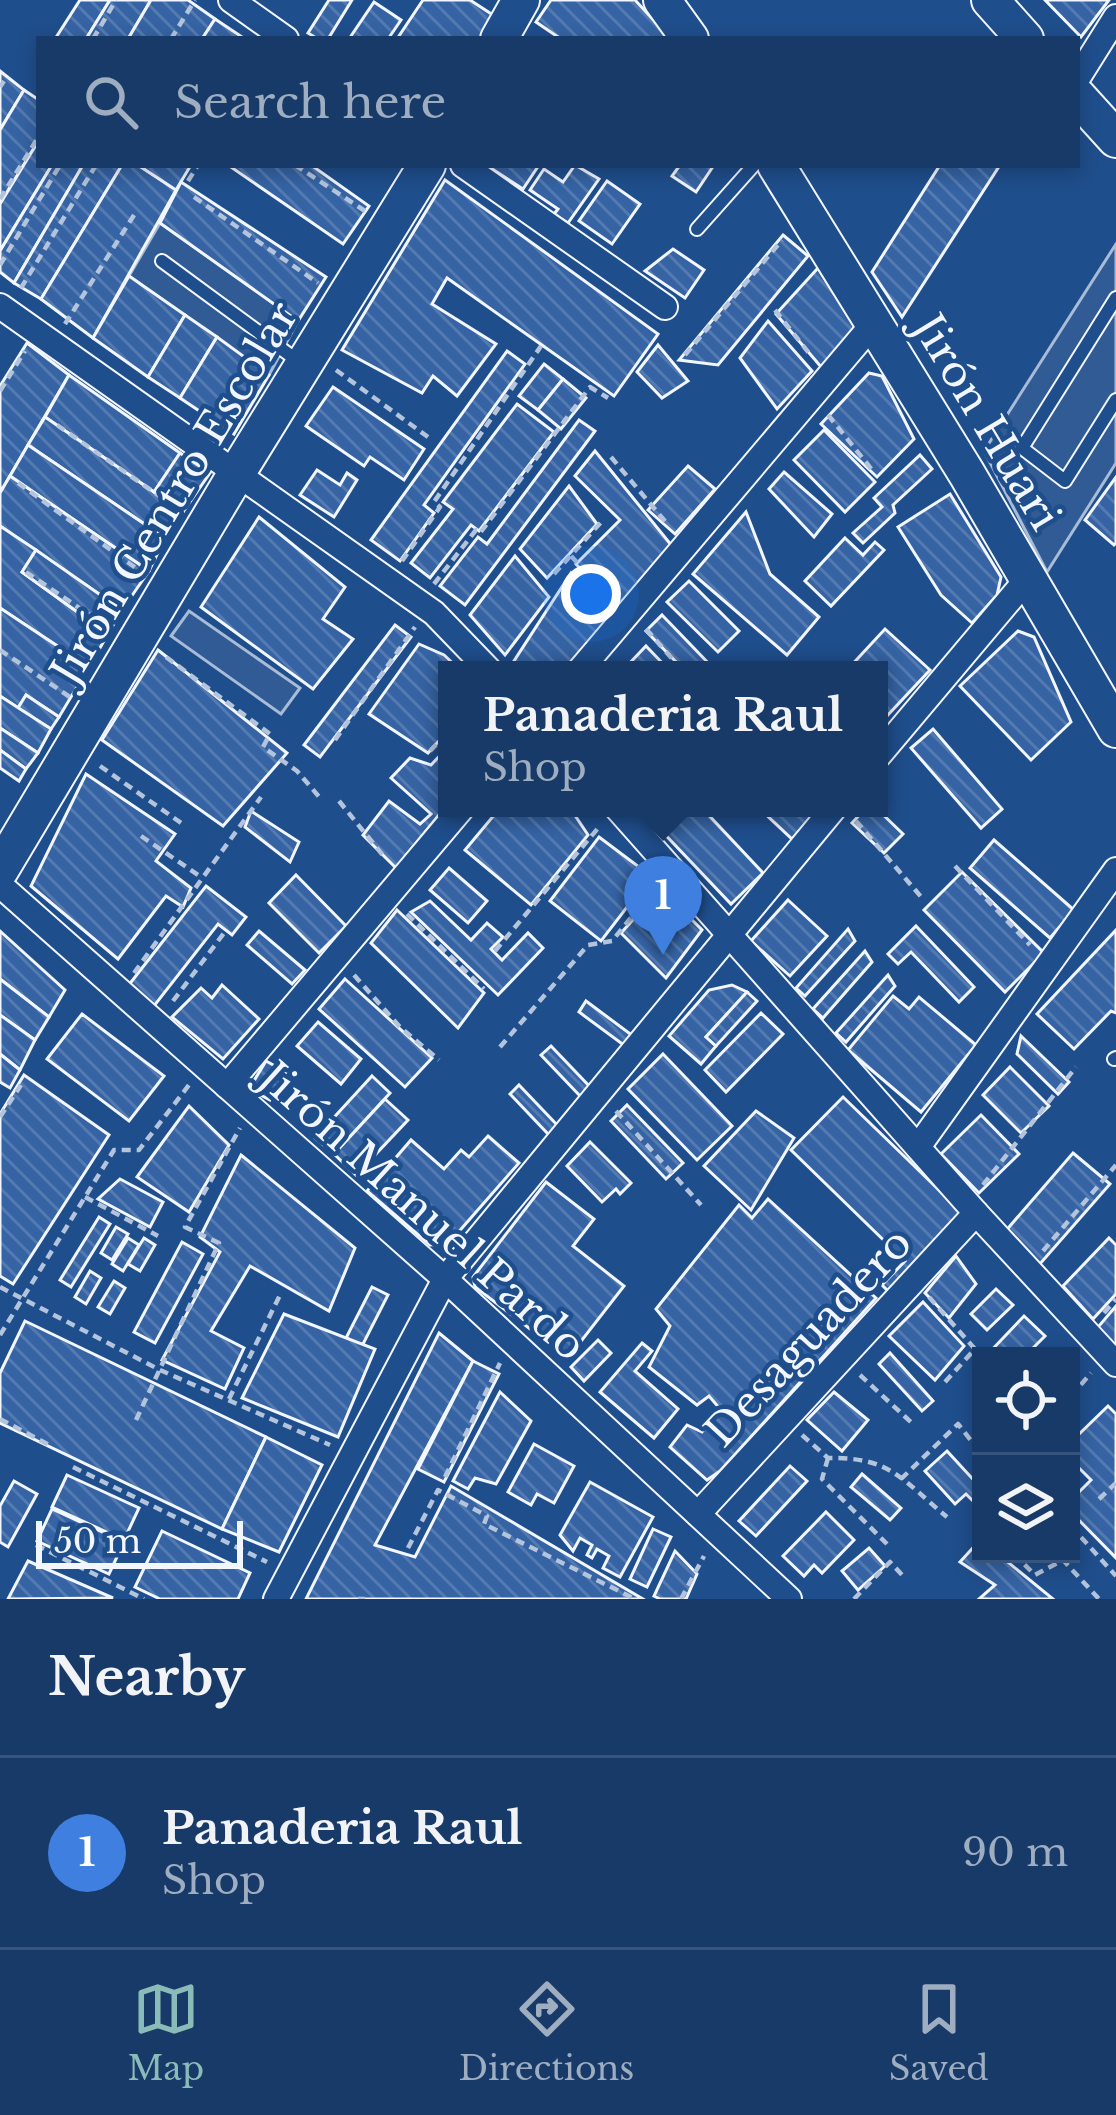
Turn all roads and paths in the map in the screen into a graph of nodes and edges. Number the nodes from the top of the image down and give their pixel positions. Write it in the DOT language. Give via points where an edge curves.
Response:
graph roads {
  1 [pos="116,0"];
  2 [pos="195,0"];
  3 [pos="231,0"];
  4 [pos="521,0"];
  5 [pos="662,0"];
  6 [pos="990,0"];
  7 [pos="1116,17"];
  8 [pos="95,36"];
  9 [pos="173,36"];
  10 [pos="282,36"];
  11 [pos="501,36"];
  12 [pos="688,36"];
  13 [pos="1022,36"];
  14 [pos="1080,74"];
  15 [pos="1080,99"];
  16 [pos="1116,139"];
  17 [pos="36,141"];
  18 [pos="58,168"];
  19 [pos="94,168"];
  20 [pos="196,168"];
  21 [pos="300,168"];
  22 [pos="425,168"];
  23 [pos="467,168"];
  24 [pos="751,168"];
  25 [pos="778,168"];
  26 [pos="188,181"];
  27 [pos="194,197"];
  28 [pos="0,199"];
  29 [pos="136,212"];
  30 [pos="806,212"];
  31 [pos="389,227"];
  32 [pos="697,230"];
  33 [pos="162,261"];
  34 [pos="0,265"];
  35 [pos="1116,298"];
  36 [pos="344,300"];
  37 [pos="4,308"];
  38 [pos="665,308"];
  39 [pos="775,310"];
  40 [pos="874,323"];
  41 [pos="45,337"];
  42 [pos="541,346"];
  43 [pos="685,355"];
  44 [pos="307,358"];
  45 [pos="820,387"];
  46 [pos="0,391"];
  47 [pos="608,398"];
  48 [pos="1116,400"];
  49 [pos="57,425"];
  50 [pos="428,437"];
  51 [pos="611,457"];
  52 [pos="238,471"];
  53 [pos="873,471"];
  54 [pos="18,483"];
  55 [pos="604,519"];
  56 [pos="204,527"];
  57 [pos="685,545"];
  58 [pos="571,556"];
  59 [pos="26,572"];
  60 [pos="554,574"];
  61 [pos="1028,578"];
  62 [pos="388,580"];
  63 [pos="166,590"];
  64 [pos="424,606"];
  65 [pos="628,612"];
  66 [pos="136,641"];
  67 [pos="0,650"];
  68 [pos="480,661"];
  69 [pos="587,661"];
  70 [pos="674,661"];
  71 [pos="94,712"];
  72 [pos="1116,729"];
  73 [pos="334,740"];
  74 [pos="438,743"];
  75 [pos="888,743"];
  76 [pos="73,747"];
  77 [pos="430,752"];
  78 [pos="261,797"];
  79 [pos="321,799"];
  80 [pos="339,802"];
  81 [pos="454,817"];
  82 [pos="609,817"];
  83 [pos="826,817"];
  84 [pos="853,817"];
  85 [pos="184,825"];
  86 [pos="141,836"];
  87 [pos="956,866"];
  88 [pos="671,869"];
  89 [pos="0,870"];
  90 [pos="1116,870"];
  91 [pos="202,878"];
  92 [pos="0,885"];
  93 [pos="395,887"];
  94 [pos="922,899"];
  95 [pos="227,929"];
  96 [pos="728,933"];
  97 [pos="495,951"];
  98 [pos="337,956"];
  99 [pos="1049,964"];
  100 [pos="484,989"];
  101 [pos="120,992"];
  102 [pos="156,1024"];
  103 [pos="500,1047"];
  104 [pos="439,1060"];
  105 [pos="204,1066"];
  106 [pos="1076,1067"];
  107 [pos="21,1085"];
  108 [pos="226,1086"];
  109 [pos="599,1093"];
  110 [pos="251,1108"];
  111 [pos="0,1117"];
  112 [pos="918,1147"];
  113 [pos="1116,1165"];
  114 [pos="86,1196"];
  115 [pos="700,1205"];
  116 [pos="972,1208"];
  117 [pos="158,1236"];
  118 [pos="1028,1269"];
  119 [pos="445,1280"];
  120 [pos="914,1280"];
  121 [pos="0,1287"];
  122 [pos="280,1295"];
  123 [pos="21,1300"];
  124 [pos="0,1335"];
  125 [pos="510,1342"];
  126 [pos="842,1358"];
  127 [pos="1116,1364"];
  128 [pos="160,1370"];
  129 [pos="945,1382"];
  130 [pos="229,1399"];
  131 [pos="0,1419"];
  132 [pos="786,1419"];
  133 [pos="136,1420"];
  134 [pos="913,1424"];
  135 [pos="972,1442"];
  136 [pos="51,1446"];
  137 [pos="351,1455"];
  138 [pos="828,1458"];
  139 [pos="73,1466"];
  140 [pos="446,1477"];
  141 [pos="901,1479"];
  142 [pos="1116,1483"];
  143 [pos="1099,1499"];
  144 [pos="947,1517"];
  145 [pos="708,1522"];
  146 [pos="1080,1536"];
  147 [pos="887,1544"];
  148 [pos="36,1545"];
  149 [pos="408,1548"];
  150 [pos="1023,1563"];
  151 [pos="1057,1563"];
  152 [pos="1066,1563"];
  153 [pos="290,1574"];
  154 [pos="1116,1576"];
  155 [pos="904,1578"];
  156 [pos="144,1599"];
  157 [pos="276,1599"];
  158 [pos="634,1599"];
  159 [pos="682,1599"];
  160 [pos="789,1599"];
  161 [pos="854,1599"];
  162 [pos="1099,1599"];
  1 -- 8 [label="path"];
  2 -- 9 [label="path"];
  3 -- 10 [label="street"];
  4 -- 11 [label="street"];
  5 -- 12 [label="street"];
  6 -- 13 [label="street"];
  7 -- 14 [label="street"];
  15 -- 16 [label="street"];
  17 -- 28 [label="path"];
  18 -- 34 [label="path"];
  19 -- 37 [label="path"];
  20 -- 26 [label="path"];
  21 -- 31 [label="path"];
  22 -- 31 [label="street, Jirón Centro Escolar"];
  23 -- 38 [label="street"];
  24 -- 32 [label="lane"];
  25 -- 30 [label="street, Jirón Huari"];
  27 -- 36 [label="path"];
  29 -- 41 [label="path"];
  30 -- 40 [label="street, Jirón Huari"];
  30 -- 43 [label="path"];
  31 -- 36 [label="street, Jirón Centro Escolar"];
  33 -- 44 [label="lane"];
  35 -- 48 [label="lane" via="1022,448 1067,480"];
  36 -- 44 [label="street, Jirón Centro Escolar"];
  37 -- 41 [label="street"];
  39 -- 45 [label="path"];
  40 -- 45 [label="street"];
  40 -- 61 [label="street, Jirón Huari"];
  41 -- 46 [label="path"];
  41 -- 52 [label="street"];
  42 -- 62 [label="path"];
  44 -- 50 [label="path"];
  44 -- 52 [label="street, Jirón Centro Escolar"];
  45 -- 53 [label="path"];
  45 -- 57 [label="street"];
  47 -- 64 [label="path" via="590,387"];
  49 -- 56 [label="path"];
  51 -- 57 [label="path"];
  52 -- 56 [label="street, Jirón Centro Escolar"];
  52 -- 62 [label="street"];
  54 -- 63 [label="path"];
  55 -- 58 [label="path"];
  56 -- 63 [label="street, Jirón Centro Escolar"];
  57 -- 65 [label="street"];
  58 -- 60 [label="path"];
  58 -- 65 [label="path"];
  59 -- 66 [label="path"];
  61 -- 72 [label="street, Jirón Huari"];
  61 -- 75 [label="street"];
  62 -- 64 [label="street"];
  63 -- 66 [label="street, Jirón Centro Escolar"];
  64 -- 68 [label="street"];
  64 -- 73 [label="path"];
  65 -- 69 [label="street"];
  65 -- 70 [label="path"];
  66 -- 71 [label="street, Jirón Centro Escolar"];
  66 -- 79 [label="path" via="270,734 263,747"];
  67 -- 71 [label="path"];
  71 -- 76 [label="street, Jirón Centro Escolar"];
  74 -- 77 [label="path"];
  76 -- 85 [label="path"];
  76 -- 89 [label="street, Jirón Centro Escolar"];
  78 -- 91 [label="path"];
  80 -- 93 [label="path"];
  81 -- 93 [label="street"];
  82 -- 88 [label="street"];
  82 -- 97 [label="path"];
  83 -- 96 [label="street"];
  84 -- 94 [label="path"];
  86 -- 91 [label="path"];
  87 -- 99 [label="path"];
  88 -- 96 [label="street"];
  88 -- 103 [label="path" via="612,941 588,945"];
  90 -- 99 [label="street"];
  91 -- 101 [label="path"];
  92 -- 101 [label="street, Jirón Manuel Pardo"];
  93 -- 98 [label="street"];
  93 -- 100 [label="path"];
  95 -- 102 [label="path"];
  96 -- 109 [label="street"];
  96 -- 112 [label="street"];
  98 -- 104 [label="path"];
  98 -- 108 [label="street"];
  99 -- 112 [label="street"];
  101 -- 102 [label="street, Jirón Manuel Pardo"];
  102 -- 105 [label="street, Jirón Manuel Pardo"];
  105 -- 108 [label="street, Jirón Manuel Pardo"];
  105 -- 114 [label="path" via="140,1150 114,1150"];
  106 -- 116 [label="path"];
  107 -- 111 [label="path"];
  108 -- 110 [label="street, Jirón Manuel Pardo"];
  109 -- 115 [label="path"];
  109 -- 119 [label="street"];
  110 -- 119 [label="street, Jirón Manuel Pardo"];
  110 -- 128 [label="path" via="185,1227 219,1243"];
  112 -- 116 [label="street"];
  113 -- 118 [label="path"];
  114 -- 117 [label="path"];
  114 -- 123 [label="path"];
  116 -- 118 [label="street"];
  116 -- 120 [label="street, Desaguadero"];
  118 -- 127 [label="street"];
  119 -- 125 [label="street, Jirón Manuel Pardo"];
  119 -- 137 [label="street"];
  120 -- 126 [label="street, Desaguadero"];
  120 -- 129 [label="path" via="975,1349"];
  121 -- 123 [label="path"];
  122 -- 130 [label="path"];
  123 -- 124 [label="path"];
  123 -- 128 [label="path"];
  125 -- 140 [label="path"];
  125 -- 145 [label="street, Jirón Manuel Pardo"];
  126 -- 132 [label="street, Desaguadero"];
  126 -- 134 [label="path"];
  128 -- 130 [label="path"];
  128 -- 133 [label="path"];
  130 -- 137 [label="path"];
  131 -- 136 [label="path"];
  132 -- 138 [label="path"];
  132 -- 145 [label="street, Desaguadero"];
  135 -- 141 [label="path" via="958,1424"];
  137 -- 153 [label="street"];
  138 -- 141 [label="path" via="862,1457"];
  138 -- 147 [label="path" via="821,1479"];
  139 -- 153 [label="path"];
  141 -- 144 [label="path"];
  142 -- 143 [label="path"];
  145 -- 159 [label="path"];
  145 -- 160 [label="street, Jirón Manuel Pardo"];
  146 -- 154 [label="path"];
  148 -- 156 [label="path"];
  149 -- 158 [label="path" via="438,1490 487,1516 484,1524"];
  150 -- 151 [label="path" via="1035,1575"];
  152 -- 162 [label="path"];
  153 -- 157 [label="street"];
  155 -- 161 [label="path" via="890,1562"];
}
